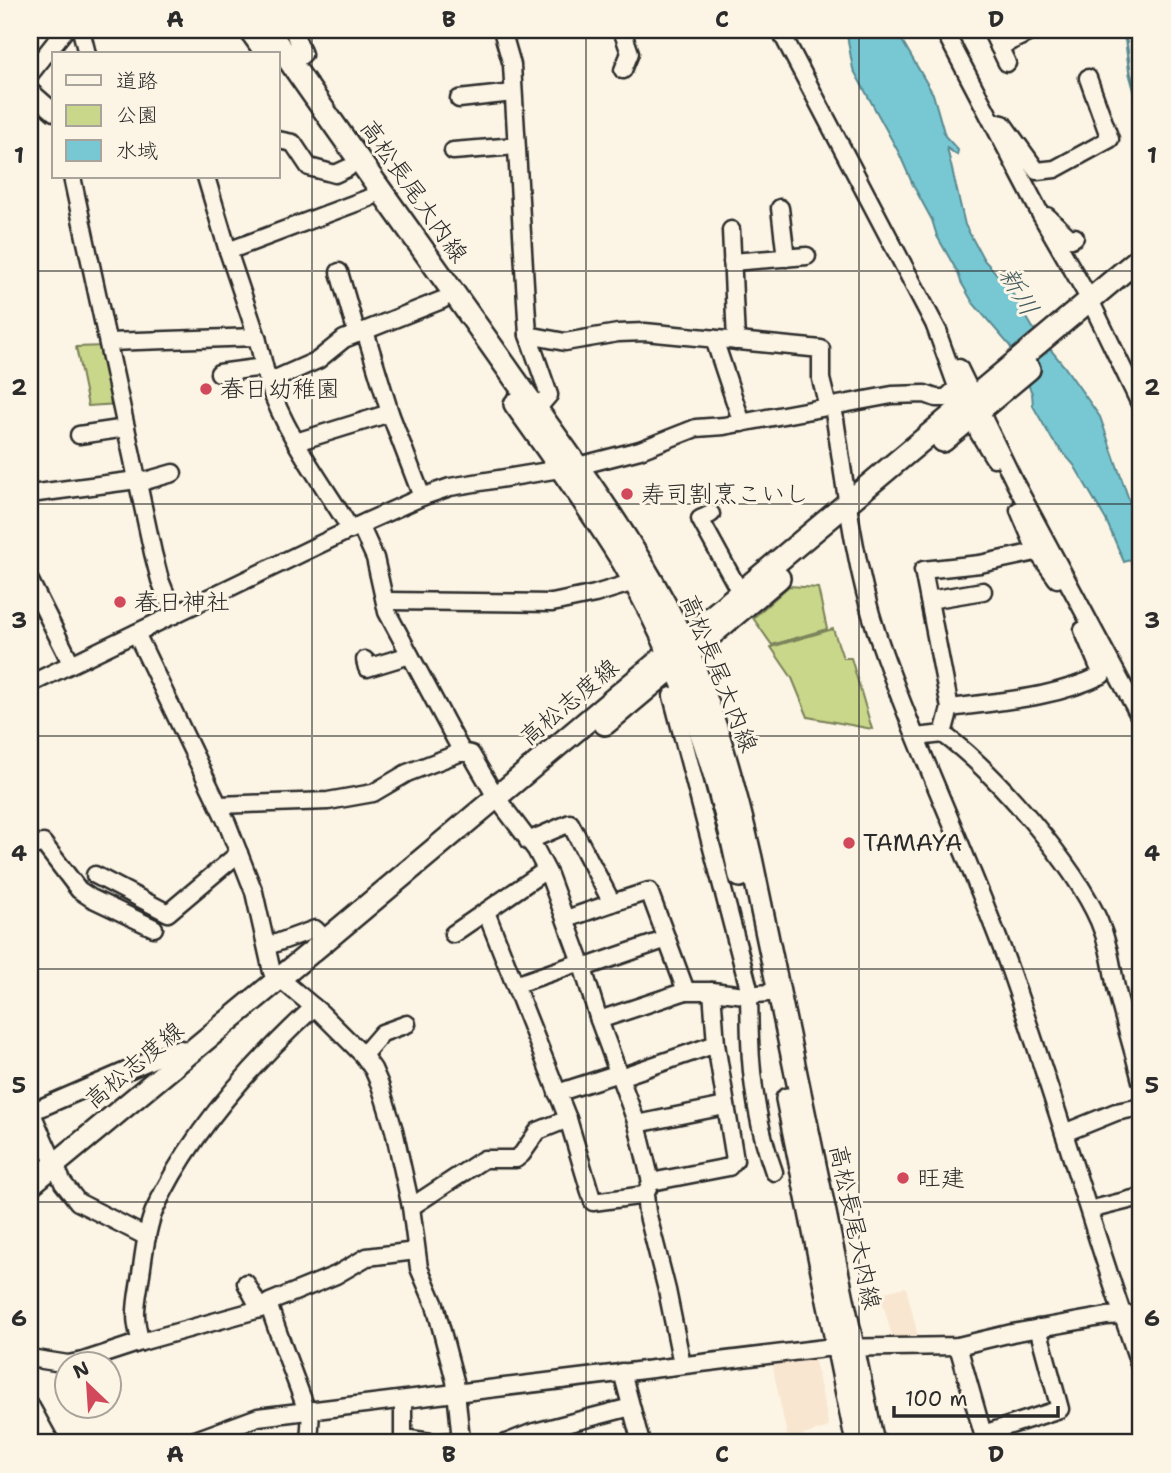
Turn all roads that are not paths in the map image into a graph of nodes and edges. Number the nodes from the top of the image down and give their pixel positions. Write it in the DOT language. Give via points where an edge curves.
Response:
graph roads {
  1 [pos="65,30"];
  2 [pos="80,30"];
  3 [pos="250,30"];
  4 [pos="268,30"];
  5 [pos="293,30"];
  6 [pos="502,30"];
  7 [pos="622,30"];
  8 [pos="780,30"];
  9 [pos="944,30"];
  10 [pos="991,30"];
  11 [pos="1030,32"];
  12 [pos="999,47"];
  13 [pos="86,52"];
  14 [pos="266,52"];
  15 [pos="278,52"];
  16 [pos="1007,63"];
  17 [pos="285,67"];
  18 [pos="623,70"];
  19 [pos="30,74"];
  20 [pos="1088,78"];
  21 [pos="30,92"];
  22 [pos="513,93"];
  23 [pos="459,99"];
  24 [pos="52,110"];
  25 [pos="992,121"];
  26 [pos="280,140"];
  27 [pos="516,146"];
  28 [pos="453,151"];
  29 [pos="348,168"];
  30 [pos="72,178"];
  31 [pos="206,178"];
  32 [pos="369,198"];
  33 [pos="780,208"];
  34 [pos="1041,215"];
  35 [pos="731,230"];
  36 [pos="1075,237"];
  37 [pos="228,251"];
  38 [pos="807,256"];
  39 [pos="1141,257"];
  40 [pos="786,258"];
  41 [pos="733,262"];
  42 [pos="339,272"];
  43 [pos="1141,275"];
  44 [pos="442,300"];
  45 [pos="1088,310"];
  46 [pos="361,332"];
  47 [pos="528,335"];
  48 [pos="257,337"];
  49 [pos="714,339"];
  50 [pos="736,341"];
  51 [pos="108,342"];
  52 [pos="1123,371"];
  53 [pos="219,373"];
  54 [pos="266,374"];
  55 [pos="1141,386"];
  56 [pos="971,398"];
  57 [pos="831,406"];
  58 [pos="1141,406"];
  59 [pos="537,409"];
  60 [pos="390,413"];
  61 [pos="742,423"];
  62 [pos="126,428"];
  63 [pos="978,432"];
  64 [pos="79,435"];
  65 [pos="296,442"];
  66 [pos="570,468"];
  67 [pos="173,473"];
  68 [pos="138,482"];
  69 [pos="1013,484"];
  70 [pos="30,494"];
  71 [pos="422,497"];
  72 [pos="849,510"];
  73 [pos="711,514"];
  74 [pos="355,528"];
  75 [pos="1036,550"];
  76 [pos="30,581"];
  77 [pos="634,582"];
  78 [pos="983,591"];
  79 [pos="740,592"];
  80 [pos="929,600"];
  81 [pos="386,601"];
  82 [pos="174,615"];
  83 [pos="136,633"];
  84 [pos="678,654"];
  85 [pos="410,655"];
  86 [pos="365,660"];
  87 [pos="71,663"];
  88 [pos="30,684"];
  89 [pos="672,696"];
  90 [pos="950,708"];
  91 [pos="1141,719"];
  92 [pos="943,734"];
  93 [pos="917,737"];
  94 [pos="462,752"];
  95 [pos="500,803"];
  96 [pos="219,805"];
  97 [pos="528,841"];
  98 [pos="30,847"];
  99 [pos="240,853"];
  100 [pos="546,870"];
  101 [pos="95,875"];
  102 [pos="612,903"];
  103 [pos="486,912"];
  104 [pos="566,919"];
  105 [pos="154,928"];
  106 [pos="453,934"];
  107 [pos="667,939"];
  108 [pos="326,940"];
  109 [pos="268,946"];
  110 [pos="582,965"];
  111 [pos="285,982"];
  112 [pos="515,985"];
  113 [pos="686,991"];
  114 [pos="712,991"];
  115 [pos="765,993"];
  116 [pos="314,1007"];
  117 [pos="599,1020"];
  118 [pos="407,1024"];
  119 [pos="716,1044"];
  120 [pos="363,1055"];
  121 [pos="187,1056"];
  122 [pos="119,1074"];
  123 [pos="619,1075"];
  124 [pos="1141,1081"];
  125 [pos="558,1093"];
  126 [pos="134,1100"];
  127 [pos="725,1106"];
  128 [pos="1141,1107"];
  129 [pos="30,1110"];
  130 [pos="568,1119"];
  131 [pos="637,1125"];
  132 [pos="1064,1133"];
  133 [pos="58,1171"];
  134 [pos="774,1171"];
  135 [pos="30,1185"];
  136 [pos="648,1188"];
  137 [pos="1141,1197"];
  138 [pos="30,1201"];
  139 [pos="411,1207"];
  140 [pos="1089,1210"];
  141 [pos="147,1237"];
  142 [pos="416,1251"];
  143 [pos="246,1283"];
  144 [pos="264,1306"];
  145 [pos="1141,1314"];
  146 [pos="1122,1316"];
  147 [pos="1038,1328"];
  148 [pos="141,1342"];
  149 [pos="958,1346"];
  150 [pos="845,1347"];
  151 [pos="30,1358"];
  152 [pos="682,1364"];
  153 [pos="1141,1369"];
  154 [pos="622,1372"];
  155 [pos="455,1393"];
  156 [pos="402,1400"];
  157 [pos="30,1405"];
  158 [pos="631,1407"];
  159 [pos="309,1411"];
  160 [pos="463,1442"];
  161 [pos="51,1443"];
  162 [pos="188,1443"];
  163 [pos="309,1443"];
  164 [pos="506,1443"];
  165 [pos="641,1443"];
  166 [pos="857,1443"];
  167 [pos="873,1443"];
  1 -- 19 [label="street"];
  2 -- 13 [label="street"];
  3 -- 14 [label="main road"];
  4 -- 15 [label="main road, 高松長尾大内線"];
  5 -- 17 [label="street" via="303,54"];
  6 -- 22 [label="street" via="512,65"];
  7 -- 18 [label="street" via="630,53"];
  8 -- 56 [label="street"];
  9 -- 25 [label="street"];
  10 -- 12 [label="street"];
  11 -- 12 [label="street"];
  12 -- 16 [label="street"];
  17 -- 29 [label="main road, 高松長尾大内線"];
  17 -- 59 [label="main road, 高松長尾大内線"];
  20 -- 25 [label="street" via="1110,139 1055,169 1037,171 1003,124"];
  21 -- 24 [label="street"];
  22 -- 23 [label="street"];
  22 -- 27 [label="street"];
  25 -- 34 [label="street"];
  26 -- 29 [label="street" via="293,143 309,167 335,174"];
  27 -- 28 [label="street"];
  27 -- 47 [label="street"];
  29 -- 32 [label="main road, 高松長尾大内線"];
  30 -- 51 [label="street"];
  31 -- 37 [label="street"];
  32 -- 37 [label="street"];
  32 -- 44 [label="main road, 高松長尾大内線"];
  33 -- 40 [label="street"];
  34 -- 36 [label="street" via="1049,216 1071,239"];
  34 -- 45 [label="street"];
  35 -- 41 [label="street"];
  37 -- 48 [label="street"];
  38 -- 40 [label="street"];
  39 -- 45 [label="main road, 高松志度線"];
  40 -- 41 [label="street"];
  41 -- 50 [label="street"];
  42 -- 46 [label="street"];
  43 -- 45 [label="main road, 高松志度線"];
  44 -- 46 [label="street"];
  44 -- 66 [label="main road, 高松長尾大内線"];
  45 -- 52 [label="street"];
  45 -- 56 [label="main road, 高松志度線"];
  46 -- 54 [label="street" via="318,360"];
  46 -- 60 [label="street"];
  47 -- 49 [label="street" via="565,342 645,332"];
  47 -- 59 [label="street" via="549,395"];
  48 -- 51 [label="street"];
  48 -- 54 [label="street"];
  49 -- 50 [label="street"];
  49 -- 61 [label="street"];
  50 -- 57 [label="street" via="821,349 821,379"];
  51 -- 62 [label="street"];
  52 -- 55 [label="street"];
  52 -- 58 [label="street"];
  53 -- 54 [label="street"];
  54 -- 65 [label="street" via="277,409"];
  56 -- 57 [label="street" via="892,395"];
  56 -- 69 [label="street"];
  56 -- 72 [label="main road, 高松志度線"];
  57 -- 61 [label="street"];
  57 -- 72 [label="street"];
  59 -- 66 [label="main road, 高松長尾大内線"];
  60 -- 65 [label="street"];
  60 -- 71 [label="street"];
  61 -- 66 [label="street" via="696,428 640,450"];
  62 -- 64 [label="street"];
  62 -- 68 [label="street"];
  63 -- 69 [label="street"];
  65 -- 74 [label="street"];
  66 -- 71 [label="street" via="450,487"];
  66 -- 77 [label="main road, 高松長尾大内線"];
  66 -- 84 [label="main road, 高松長尾大内線" via="636,553"];
  67 -- 68 [label="street"];
  68 -- 70 [label="street"];
  68 -- 82 [label="street" via="160,580"];
  69 -- 75 [label="street"];
  69 -- 91 [label="street"];
  71 -- 74 [label="street"];
  72 -- 79 [label="main road, 高松志度線"];
  72 -- 84 [label="main road, 高松志度線"];
  72 -- 93 [label="street" via="877,632"];
  73 -- 79 [label="street" via="700,519"];
  74 -- 81 [label="street" via="375,558"];
  74 -- 82 [label="street"];
  75 -- 80 [label="street" via="980,564 923,570"];
  75 -- 90 [label="street" via="1068,595 1102,675 1044,695"];
  76 -- 87 [label="street"];
  77 -- 81 [label="street" via="552,603"];
  77 -- 84 [label="main road, 高松長尾大内線"];
  78 -- 80 [label="street"];
  79 -- 84 [label="main road, 高松志度線"];
  80 -- 90 [label="street"];
  81 -- 85 [label="street" via="387,612"];
  82 -- 83 [label="street"];
  83 -- 87 [label="street"];
  83 -- 96 [label="street"];
  84 -- 95 [label="main road, 高松志度線"];
  84 -- 115 [label="main road, 高松長尾大内線" via="717,726 730,768"];
  85 -- 86 [label="street" via="367,668"];
  85 -- 94 [label="street"];
  87 -- 88 [label="street"];
  89 -- 115 [label="street"];
  90 -- 92 [label="street"];
  92 -- 93 [label="street"];
  92 -- 124 [label="street" via="1021,810 1069,871 1098,919"];
  93 -- 132 [label="street" via="979,886"];
  94 -- 95 [label="street" via="471,754"];
  94 -- 96 [label="street" via="407,773 373,793 328,801"];
  95 -- 97 [label="street"];
  95 -- 108 [label="main road, 高松志度線"];
  95 -- 111 [label="main road, 高松志度線"];
  96 -- 99 [label="street"];
  97 -- 100 [label="street"];
  97 -- 102 [label="street" via="570,823"];
  98 -- 105 [label="street" via="43,843 79,890"];
  99 -- 101 [label="street" via="168,912"];
  99 -- 109 [label="street"];
  100 -- 103 [label="street"];
  100 -- 104 [label="street"];
  102 -- 104 [label="street"];
  102 -- 107 [label="street" via="649,891"];
  103 -- 106 [label="street"];
  103 -- 112 [label="street"];
  104 -- 110 [label="street"];
  107 -- 110 [label="street"];
  107 -- 113 [label="street"];
  108 -- 109 [label="street" via="315,929"];
  108 -- 111 [label="main road, 高松志度線"];
  109 -- 111 [label="street" via="272,972"];
  110 -- 112 [label="street"];
  110 -- 117 [label="street"];
  111 -- 116 [label="street"];
  111 -- 121 [label="main road, 高松志度線"];
  111 -- 133 [label="main road, 高松志度線"];
  112 -- 125 [label="street"];
  113 -- 114 [label="street"];
  113 -- 117 [label="street"];
  114 -- 115 [label="street"];
  114 -- 119 [label="street"];
  115 -- 134 [label="street" via="751,1009 751,1049 764,1141"];
  115 -- 150 [label="main road, 高松長尾大内線"];
  116 -- 120 [label="street"];
  116 -- 141 [label="street" via="211,1116 153,1213"];
  117 -- 123 [label="street"];
  118 -- 120 [label="street" via="382,1033"];
  119 -- 123 [label="street"];
  119 -- 127 [label="street"];
  120 -- 139 [label="street" via="380,1085"];
  121 -- 122 [label="street" via="177,1049"];
  121 -- 126 [label="main road, 高松志度線"];
  122 -- 126 [label="street"];
  122 -- 129 [label="street"];
  123 -- 125 [label="street"];
  123 -- 131 [label="street"];
  125 -- 130 [label="street"];
  126 -- 133 [label="main road, 高松志度線"];
  127 -- 131 [label="street"];
  127 -- 136 [label="street" via="735,1160 729,1167"];
  128 -- 132 [label="street"];
  129 -- 133 [label="street"];
  130 -- 136 [label="street" via="593,1202"];
  130 -- 139 [label="street" via="538,1131 516,1159 484,1159"];
  131 -- 136 [label="street"];
  132 -- 140 [label="street"];
  133 -- 135 [label="main road, 高松志度線"];
  133 -- 138 [label="main road, 高松志度線"];
  133 -- 141 [label="street" via="78,1202"];
  136 -- 152 [label="street" via="647,1212"];
  137 -- 140 [label="street"];
  139 -- 142 [label="street"];
  140 -- 146 [label="street"];
  141 -- 148 [label="street" via="135,1309"];
  142 -- 144 [label="street" via="367,1257"];
  142 -- 155 [label="street"];
  143 -- 144 [label="street"];
  144 -- 148 [label="street"];
  144 -- 159 [label="street"];
  145 -- 146 [label="street"];
  146 -- 147 [label="street"];
  146 -- 153 [label="street"];
  147 -- 149 [label="street"];
  147 -- 149 [label="street" via="1059,1409 983,1434"];
  148 -- 151 [label="street" via="68,1364"];
  149 -- 150 [label="street"];
  150 -- 152 [label="street"];
  150 -- 166 [label="main road, 高松長尾大内線"];
  150 -- 167 [label="main road, 高松長尾大内線"];
  152 -- 154 [label="street"];
  154 -- 155 [label="street"];
  154 -- 158 [label="street"];
  155 -- 156 [label="street"];
  155 -- 160 [label="street"];
  156 -- 159 [label="street"];
  156 -- 160 [label="street" via="403,1438"];
  157 -- 161 [label="street"];
  158 -- 164 [label="street"];
  158 -- 165 [label="street"];
  159 -- 162 [label="street" via="258,1417"];
  159 -- 163 [label="street"];
}
